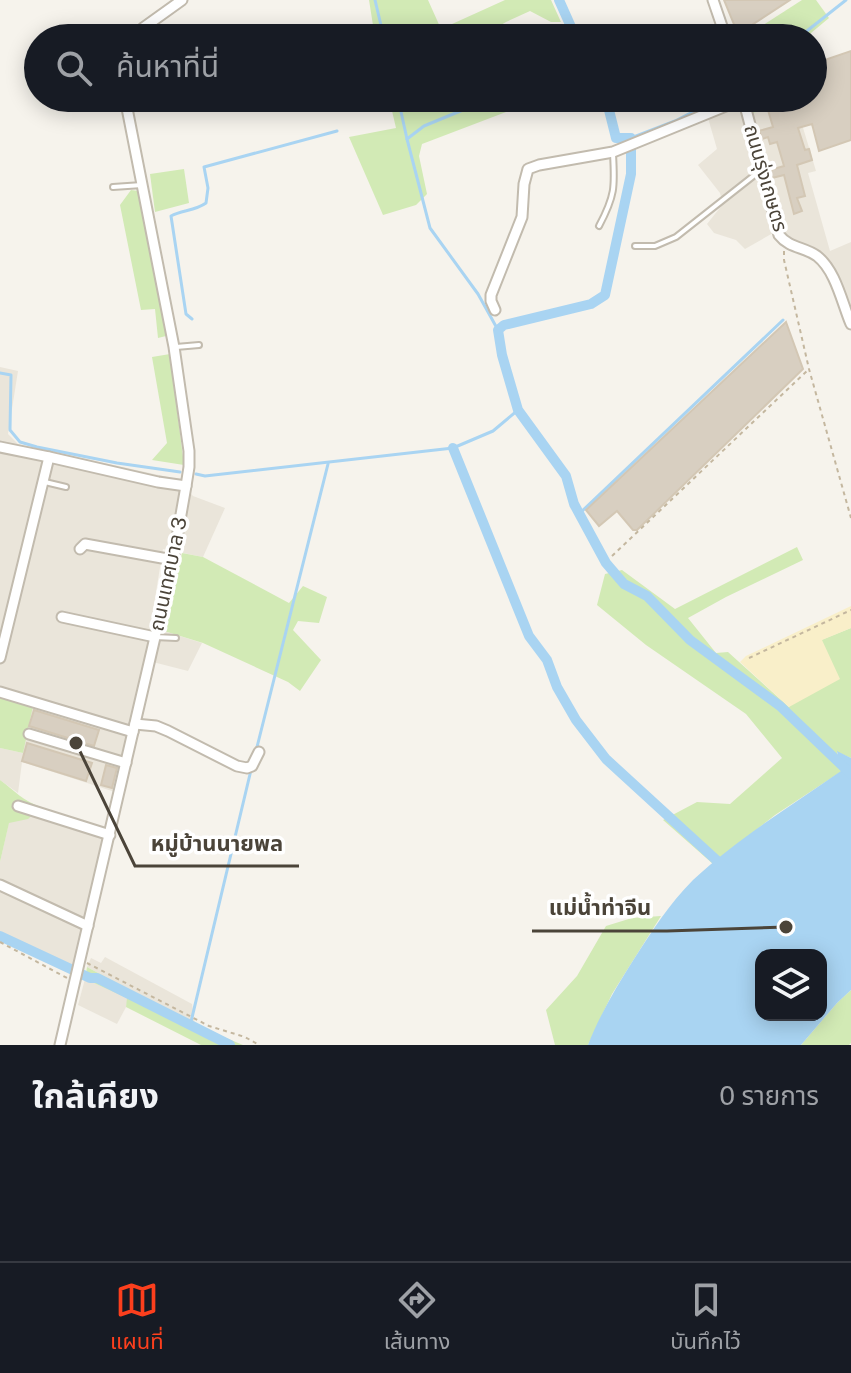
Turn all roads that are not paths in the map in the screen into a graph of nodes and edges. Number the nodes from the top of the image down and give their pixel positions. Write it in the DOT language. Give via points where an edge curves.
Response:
graph roads {
  1 [pos="713,0"];
  2 [pos="175,2"];
  3 [pos="148,24"];
  4 [pos="721,24"];
  5 [pos="128,112"];
  6 [pos="711,112"];
  7 [pos="747,112"];
  8 [pos="613,152"];
  9 [pos="763,169"];
  10 [pos="143,185"];
  11 [pos="113,187"];
  12 [pos="599,226"];
  13 [pos="635,246"];
  14 [pos="495,310"];
  15 [pos="851,324"];
  16 [pos="199,345"];
  17 [pos="174,347"];
  18 [pos="0,447"];
  19 [pos="49,457"];
  20 [pos="43,482"];
  21 [pos="186,486"];
  22 [pos="66,487"];
  23 [pos="80,549"];
  24 [pos="173,560"];
  25 [pos="62,617"];
  26 [pos="155,637"];
  27 [pos="176,638"];
  28 [pos="0,658"];
  29 [pos="0,692"];
  30 [pos="134,728"];
  31 [pos="29,734"];
  32 [pos="259,752"];
  33 [pos="126,763"];
  34 [pos="18,806"];
  35 [pos="110,835"];
  36 [pos="0,885"];
  37 [pos="88,926"];
  38 [pos="60,1045"];
  1 -- 4 [label="street"];
  2 -- 3 [label="street"];
  5 -- 10 [label="street, ถนนเทศบาล 3"];
  6 -- 8 [label="street"];
  7 -- 9 [label="street, ถนนรุ่งเกษตร"];
  8 -- 12 [label="lane" via="614,194"];
  8 -- 14 [label="street" via="528,169 522,217 491,295"];
  9 -- 13 [label="lane" via="676,237 655,246"];
  9 -- 15 [label="street, ถนนรุ่งเกษตร" via="779,235 823,262"];
  10 -- 11 [label="lane"];
  10 -- 17 [label="street, ถนนเทศบาล 3"];
  16 -- 17 [label="lane"];
  17 -- 21 [label="street, ถนนเทศบาล 3" via="189,451"];
  18 -- 19 [label="street"];
  19 -- 20 [label="street"];
  19 -- 21 [label="street"];
  20 -- 22 [label="lane"];
  20 -- 28 [label="street"];
  21 -- 24 [label="street, ถนนเทศบาล 3"];
  23 -- 24 [label="street" via="85,544"];
  24 -- 26 [label="street, ถนนเทศบาล 3"];
  25 -- 26 [label="street"];
  26 -- 27 [label="lane"];
  26 -- 30 [label="street, ถนนเทศบาล 3"];
  29 -- 30 [label="street"];
  30 -- 32 [label="street" via="156,726 247,768"];
  30 -- 33 [label="street, ถนนเทศบาล 3"];
  31 -- 33 [label="street"];
  33 -- 35 [label="street, ถนนเทศบาล 3"];
  34 -- 35 [label="street"];
  35 -- 37 [label="street, ถนนเทศบาล 3"];
  36 -- 37 [label="street"];
  37 -- 38 [label="street, ถนนเทศบาล 3"];
}
